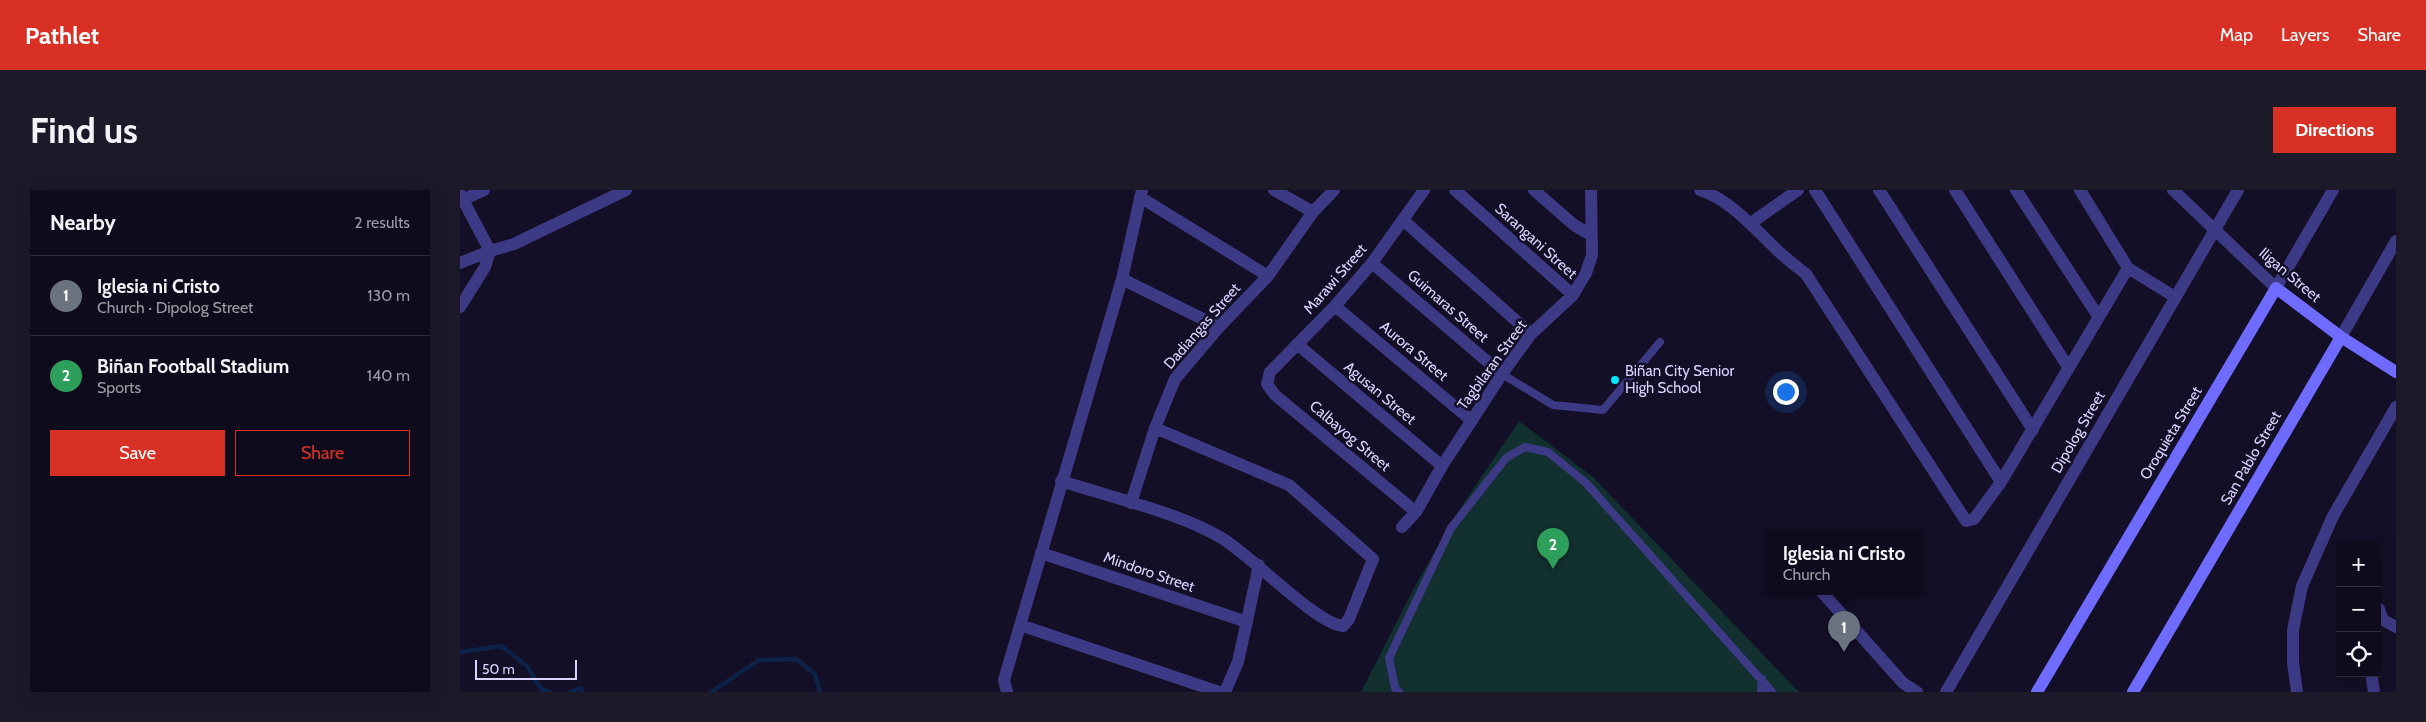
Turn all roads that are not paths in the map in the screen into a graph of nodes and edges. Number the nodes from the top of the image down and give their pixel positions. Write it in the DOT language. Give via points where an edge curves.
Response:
graph roads {
  1 [pos="484,190"];
  2 [pos="626,190"];
  3 [pos="1274,190"];
  4 [pos="1334,190"];
  5 [pos="1424,190"];
  6 [pos="1455,190"];
  7 [pos="1534,190"];
  8 [pos="1591,190"];
  9 [pos="1700,190"];
  10 [pos="1798,190"];
  11 [pos="1815,190"];
  12 [pos="1879,190"];
  13 [pos="1955,190"];
  14 [pos="2016,190"];
  15 [pos="2080,190"];
  16 [pos="2173,190"];
  17 [pos="2238,190"];
  18 [pos="2333,190"];
  19 [pos="1715,192"];
  20 [pos="1141,194"];
  21 [pos="461,198"];
  22 [pos="1314,212"];
  23 [pos="1403,220"];
  24 [pos="1751,223"];
  25 [pos="2215,230"];
  26 [pos="1592,235"];
  27 [pos="2396,241"];
  28 [pos="490,251"];
  29 [pos="460,263"];
  30 [pos="1372,263"];
  31 [pos="2128,268"];
  32 [pos="1268,276"];
  33 [pos="1122,279"];
  34 [pos="2276,288"];
  35 [pos="1573,295"];
  36 [pos="2175,297"];
  37 [pos="1335,306"];
  38 [pos="460,307"];
  39 [pos="2098,316"];
  40 [pos="1220,327"];
  41 [pos="1531,334"];
  42 [pos="2341,337"];
  43 [pos="1660,342"];
  44 [pos="1297,344"];
  45 [pos="2068,366"];
  46 [pos="2396,372"];
  47 [pos="1502,374"];
  48 [pos="1266,384"];
  49 [pos="2396,407"];
  50 [pos="1472,421"];
  51 [pos="1155,428"];
  52 [pos="2033,430"];
  53 [pos="1442,466"];
  54 [pos="1061,481"];
  55 [pos="2001,482"];
  56 [pos="1131,503"];
  57 [pos="1416,512"];
  58 [pos="1402,527"];
  59 [pos="1042,553"];
  60 [pos="1259,565"];
  61 [pos="1825,595"];
  62 [pos="2381,620"];
  63 [pos="1247,622"];
  64 [pos="1020,624"];
  65 [pos="2396,627"];
  66 [pos="2372,677"];
  67 [pos="1762,679"];
  68 [pos="1007,692"];
  69 [pos="1219,692"];
  70 [pos="1225,692"];
  71 [pos="1399,692"];
  72 [pos="1761,692"];
  73 [pos="1772,692"];
  74 [pos="1917,692"];
  75 [pos="1946,692"];
  76 [pos="2037,692"];
  77 [pos="2133,692"];
  78 [pos="2297,692"];
  79 [pos="2374,692"];
  1 -- 21 [label="street"];
  2 -- 28 [label="street" via="514,244"];
  3 -- 22 [label="street"];
  4 -- 22 [label="street, Dadiangas Street"];
  5 -- 23 [label="street, Marawi Street"];
  6 -- 35 [label="street, Sarangani Street"];
  7 -- 26 [label="street" via="1574,225"];
  8 -- 26 [label="street, Tagbilaran Street"];
  9 -- 19 [label="street"];
  10 -- 24 [label="street"];
  11 -- 55 [label="street"];
  12 -- 52 [label="street"];
  13 -- 45 [label="street"];
  14 -- 39 [label="street"];
  15 -- 31 [label="street"];
  16 -- 25 [label="street, Iligan Street"];
  17 -- 25 [label="street, Dipolog Street"];
  18 -- 34 [label="street, Oroquieta Street"];
  19 -- 24 [label="street"];
  20 -- 32 [label="street"];
  20 -- 33 [label="street"];
  21 -- 28 [label="street"];
  22 -- 32 [label="street, Dadiangas Street"];
  23 -- 30 [label="street, Marawi Street"];
  23 -- 41 [label="street"];
  24 -- 55 [label="street" via="1806,274 1966,521 1974,518"];
  25 -- 34 [label="street, Iligan Street"];
  25 -- 36 [label="street, Dipolog Street"];
  26 -- 35 [label="street, Tagbilaran Street" via="1592,255"];
  27 -- 42 [label="street, San Pablo Street"];
  28 -- 29 [label="street"];
  28 -- 38 [label="street"];
  30 -- 37 [label="street, Marawi Street"];
  30 -- 47 [label="street, Guimaras Street"];
  31 -- 36 [label="street"];
  31 -- 39 [label="street"];
  32 -- 40 [label="street, Dadiangas Street"];
  33 -- 40 [label="street"];
  33 -- 54 [label="street"];
  34 -- 42 [label="street, Iligan Street"];
  34 -- 76 [label="street, Oroquieta Street"];
  35 -- 41 [label="street, Tagbilaran Street"];
  36 -- 75 [label="street, Dipolog Street"];
  37 -- 44 [label="street, Marawi Street"];
  37 -- 50 [label="street, Aurora Street"];
  39 -- 45 [label="street"];
  40 -- 51 [label="street, Dadiangas Street" via="1175,379"];
  41 -- 47 [label="street, Tagbilaran Street"];
  42 -- 46 [label="street, Iligan Street"];
  42 -- 77 [label="street, San Pablo Street"];
  43 -- 47 [label="lane" via="1603,410 1553,405"];
  44 -- 48 [label="street, Marawi Street" via="1270,372"];
  44 -- 53 [label="street, Agusan Street"];
  45 -- 52 [label="street"];
  47 -- 50 [label="street, Tagbilaran Street"];
  48 -- 57 [label="street, Calbayog Street" via="1275,395"];
  49 -- 78 [label="street" via="2333,516 2302,586 2293,630"];
  50 -- 53 [label="street, Tagbilaran Street"];
  51 -- 56 [label="street, Dadiangas Street"];
  51 -- 60 [label="street" via="1289,485 1372,559 1349,619 1343,626 1334,626"];
  52 -- 55 [label="street"];
  53 -- 57 [label="street, Tagbilaran Street"];
  54 -- 56 [label="street"];
  54 -- 59 [label="street"];
  56 -- 60 [label="street" via="1220,537"];
  57 -- 58 [label="street, Tagbilaran Street"];
  59 -- 63 [label="street, Mindoro Street"];
  59 -- 64 [label="street"];
  60 -- 63 [label="street"];
  61 -- 74 [label="street" via="1903,683"];
  62 -- 65 [label="street"];
  63 -- 70 [label="street" via="1238,662"];
  64 -- 68 [label="street" via="1004,680"];
  64 -- 69 [label="street"];
  66 -- 79 [label="street"];
  67 -- 71 [label="lane" via="1586,483 1548,452 1525,447 1506,458 1452,528 1389,658 1395,688"];
  67 -- 72 [label="lane"];
  67 -- 73 [label="lane"];
}
